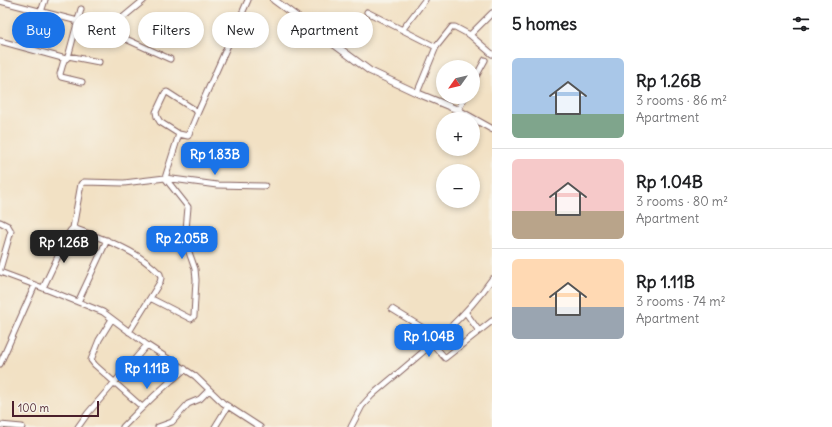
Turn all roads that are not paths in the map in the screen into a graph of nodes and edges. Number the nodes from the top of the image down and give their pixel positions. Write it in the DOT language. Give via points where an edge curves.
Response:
graph roads {
  1 [pos="45,0"];
  2 [pos="144,0"];
  3 [pos="248,0"];
  4 [pos="274,0"];
  5 [pos="425,0"];
  6 [pos="4,1"];
  7 [pos="81,9"];
  8 [pos="41,12"];
  9 [pos="80,12"];
  10 [pos="130,12"];
  11 [pos="492,13"];
  12 [pos="373,15"];
  13 [pos="403,29"];
  14 [pos="73,35"];
  15 [pos="470,35"];
  16 [pos="0,41"];
  17 [pos="130,41"];
  18 [pos="436,46"];
  19 [pos="492,54"];
  20 [pos="66,58"];
  21 [pos="170,59"];
  22 [pos="485,60"];
  23 [pos="98,62"];
  24 [pos="480,69"];
  25 [pos="82,82"];
  26 [pos="417,93"];
  27 [pos="461,104"];
  28 [pos="458,110"];
  29 [pos="198,112"];
  30 [pos="492,129"];
  31 [pos="179,134"];
  32 [pos="165,178"];
  33 [pos="265,186"];
  34 [pos="0,222"];
  35 [pos="73,228"];
  36 [pos="107,240"];
  37 [pos="0,271"];
  38 [pos="492,279"];
  39 [pos="35,285"];
  40 [pos="43,288"];
  41 [pos="150,298"];
  42 [pos="78,302"];
  43 [pos="392,309"];
  44 [pos="466,313"];
  45 [pos="112,319"];
  46 [pos="492,321"];
  47 [pos="479,331"];
  48 [pos="129,332"];
  49 [pos="438,338"];
  50 [pos="147,344"];
  51 [pos="432,344"];
  52 [pos="0,364"];
  53 [pos="185,369"];
  54 [pos="115,382"];
  55 [pos="209,390"];
  56 [pos="228,406"];
  57 [pos="142,407"];
  58 [pos="0,425"];
  59 [pos="15,427"];
  60 [pos="22,427"];
  61 [pos="78,427"];
  62 [pos="123,427"];
  63 [pos="158,427"];
  64 [pos="215,427"];
  65 [pos="260,427"];
  66 [pos="351,427"];
  1 -- 8 [label="street"];
  2 -- 10 [label="street"];
  3 -- 29 [label="street"];
  4 -- 26 [label="street" via="370,71"];
  5 -- 13 [label="street"];
  6 -- 8 [label="street"];
  7 -- 9 [label="street"];
  11 -- 15 [label="street"];
  12 -- 13 [label="street"];
  13 -- 18 [label="street"];
  14 -- 20 [label="street"];
  15 -- 18 [label="street" via="455,26 449,29"];
  15 -- 19 [label="street"];
  16 -- 20 [label="street"];
  17 -- 21 [label="street"];
  18 -- 26 [label="street"];
  20 -- 23 [label="street"];
  20 -- 25 [label="street" via="61,77"];
  22 -- 24 [label="street"];
  26 -- 28 [label="street"];
  27 -- 28 [label="street"];
  28 -- 30 [label="street"];
  29 -- 31 [label="street" via="188,136"];
  29 -- 31 [label="street" via="167,92 164,94 156,112 157,117 160,122"];
  31 -- 32 [label="street"];
  32 -- 33 [label="street" via="217,185"];
  32 -- 35 [label="street" via="124,183 84,182 81,184"];
  32 -- 41 [label="street" via="188,207 185,241 195,269 194,316 191,319"];
  34 -- 37 [label="street" via="8,226 11,232"];
  35 -- 36 [label="street"];
  35 -- 40 [label="street"];
  36 -- 41 [label="street" via="135,255 160,274 160,282"];
  36 -- 42 [label="street"];
  37 -- 39 [label="street"];
  38 -- 44 [label="street"];
  39 -- 40 [label="street"];
  39 -- 52 [label="street"];
  40 -- 42 [label="street"];
  41 -- 48 [label="street"];
  42 -- 45 [label="street" via="99,310"];
  43 -- 49 [label="street"];
  44 -- 47 [label="street"];
  44 -- 49 [label="street"];
  45 -- 48 [label="street"];
  45 -- 54 [label="street" via="91,360"];
  46 -- 47 [label="street"];
  47 -- 51 [label="street" via="445,358"];
  48 -- 50 [label="street"];
  49 -- 51 [label="street"];
  50 -- 53 [label="street"];
  50 -- 54 [label="street"];
  51 -- 66 [label="street" via="372,395 362,406"];
  53 -- 55 [label="street"];
  53 -- 57 [label="street"];
  54 -- 57 [label="street"];
  54 -- 61 [label="street"];
  55 -- 56 [label="street"];
  55 -- 63 [label="street" via="200,399 188,404 172,422"];
  56 -- 64 [label="street"];
  56 -- 65 [label="street"];
  57 -- 62 [label="street"];
  58 -- 59 [label="street"];
  59 -- 60 [label="street"];
}
